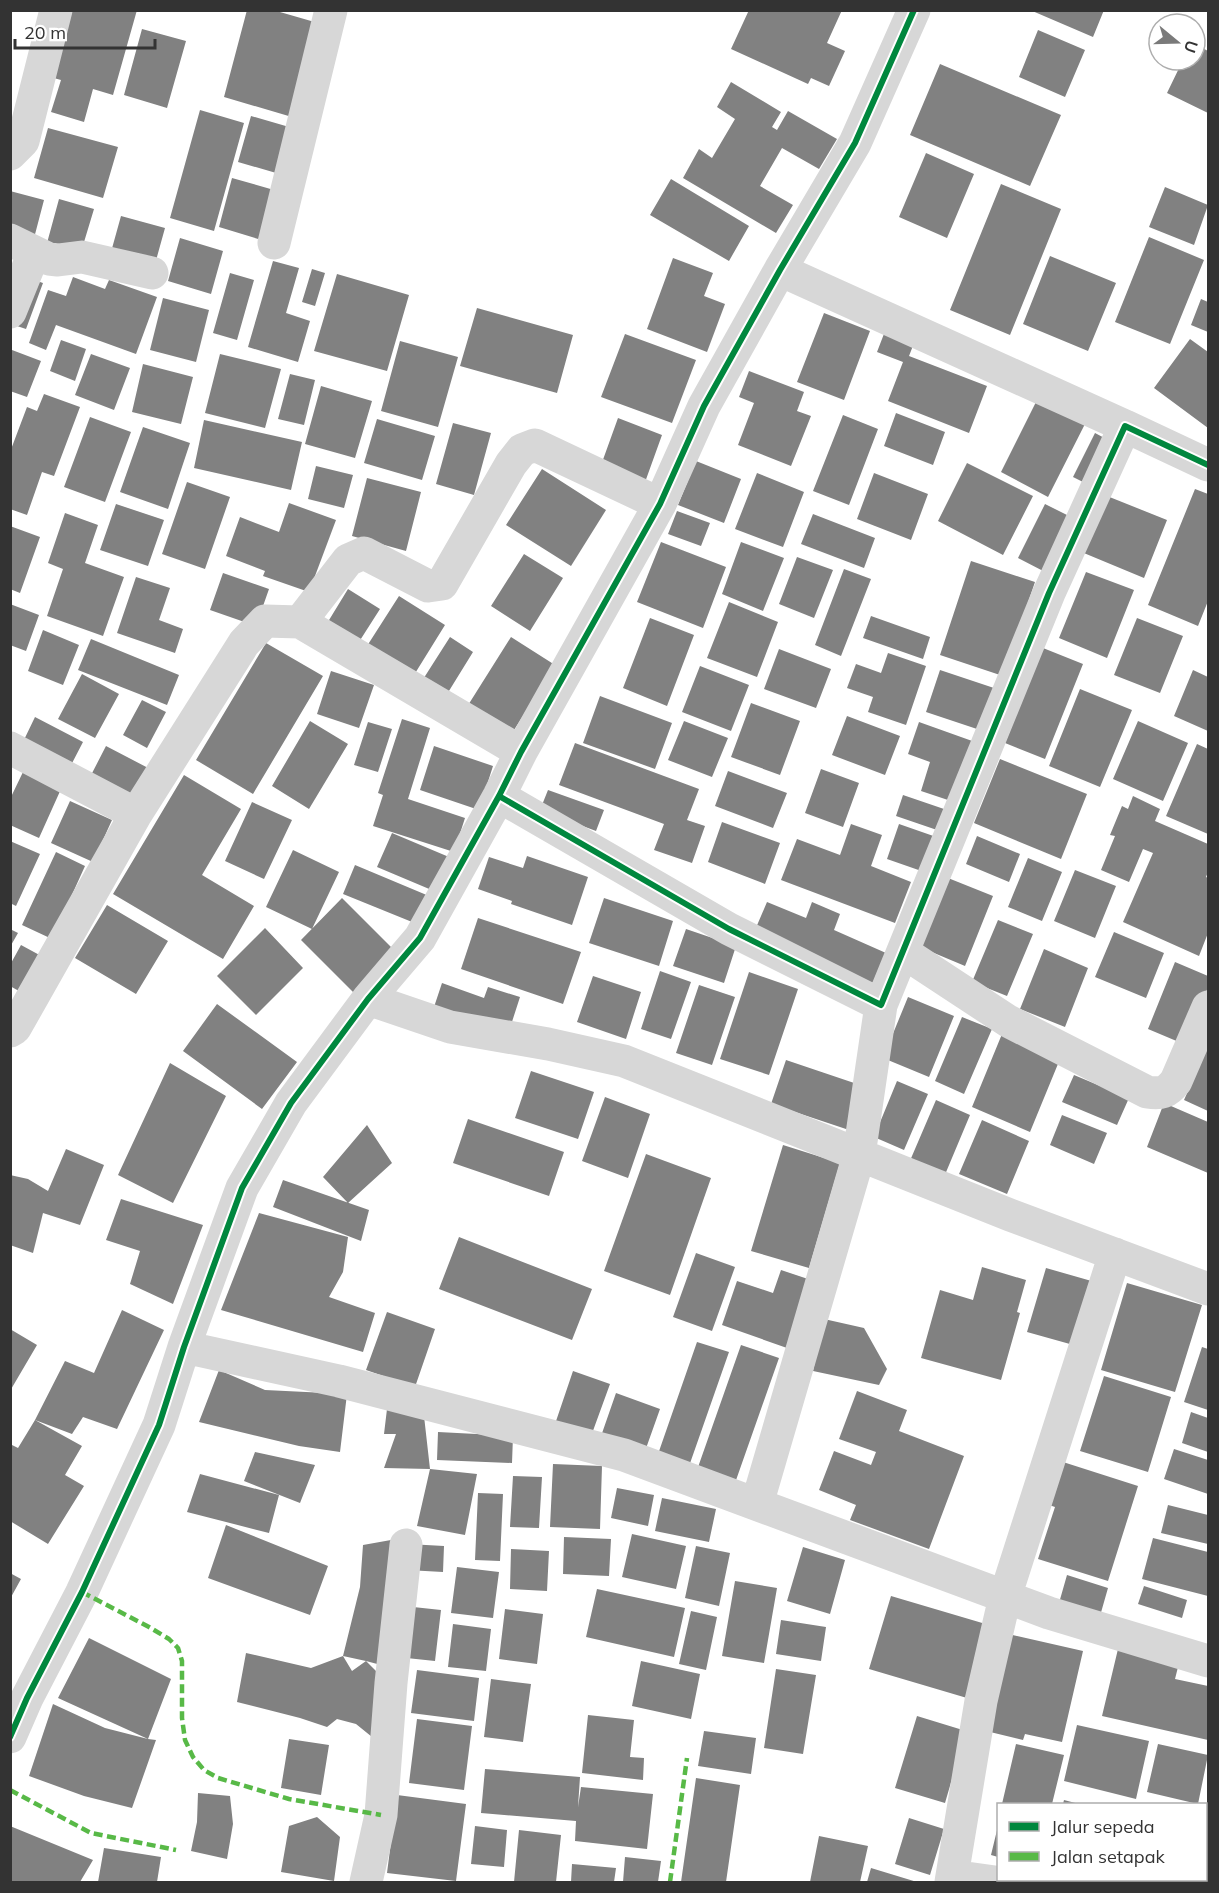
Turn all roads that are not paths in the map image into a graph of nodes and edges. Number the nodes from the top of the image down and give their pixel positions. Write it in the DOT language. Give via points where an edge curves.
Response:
graph roads {
  1 [pos="57,10"];
  2 [pos="331,10"];
  3 [pos="906,13"];
  4 [pos="10,154"];
  5 [pos="274,243"];
  6 [pos="22,246"];
  7 [pos="780,270"];
  8 [pos="152,273"];
  9 [pos="10,312"];
  10 [pos="1125,426"];
  11 [pos="1209,465"];
  12 [pos="660,504"];
  13 [pos="300,622"];
  14 [pos="10,748"];
  15 [pos="521,752"];
  16 [pos="499,796"];
  17 [pos="136,814"];
  18 [pos="903,952"];
  19 [pos="368,999"];
  20 [pos="881,1005"];
  21 [pos="1209,1007"];
  22 [pos="10,1031"];
  23 [pos="859,1155"];
  24 [pos="1116,1254"];
  25 [pos="1209,1289"];
  26 [pos="184,1347"];
  27 [pos="757,1504"];
  28 [pos="406,1545"];
  29 [pos="1005,1597"];
  30 [pos="1209,1661"];
  31 [pos="19,1687"];
  32 [pos="10,1737"];
  33 [pos="951,1879"];
  34 [pos="1129,1881"];
  35 [pos="366,1882"];
  36 [pos="995,1882"];
  37 [pos="1110,1882"];
  1 -- 4 [label="street" via="23,141"];
  2 -- 5 [label="street"];
  3 -- 7 [label="street" via="855,143"];
  6 -- 8 [label="street" via="49,259 81,257"];
  6 -- 9 [label="street"];
  7 -- 10 [label="street"];
  7 -- 12 [label="street" via="704,406"];
  10 -- 11 [label="street"];
  10 -- 18 [label="street" via="1049,593"];
  12 -- 13 [label="street" via="535,445 522,450 511,464 442,584 428,586 364,553 348,560"];
  12 -- 15 [label="street"];
  13 -- 15 [label="street"];
  13 -- 17 [label="street" via="265,621 244,643"];
  14 -- 17 [label="street"];
  15 -- 16 [label="street"];
  16 -- 19 [label="street" via="420,938"];
  16 -- 20 [label="street" via="729,929"];
  17 -- 22 [label="street"];
  18 -- 20 [label="street"];
  18 -- 21 [label="street" via="1008,1021 1147,1092 1158,1094 1168,1091 1176,1081"];
  19 -- 23 [label="street" via="450,1027 624,1061"];
  19 -- 26 [label="street" via="291,1103 242,1188"];
  20 -- 23 [label="street"];
  23 -- 24 [label="street"];
  23 -- 27 [label="street"];
  24 -- 25 [label="street"];
  24 -- 29 [label="street"];
  26 -- 27 [label="street" via="339,1381 624,1455"];
  26 -- 31 [label="street" via="159,1425 82,1592"];
  27 -- 29 [label="street"];
  28 -- 35 [label="street" via="381,1815"];
  29 -- 30 [label="street"];
  29 -- 33 [label="street" via="981,1701"];
  31 -- 32 [label="street"];
  33 -- 36 [label="street"];
  34 -- 37 [label="street"];
}
